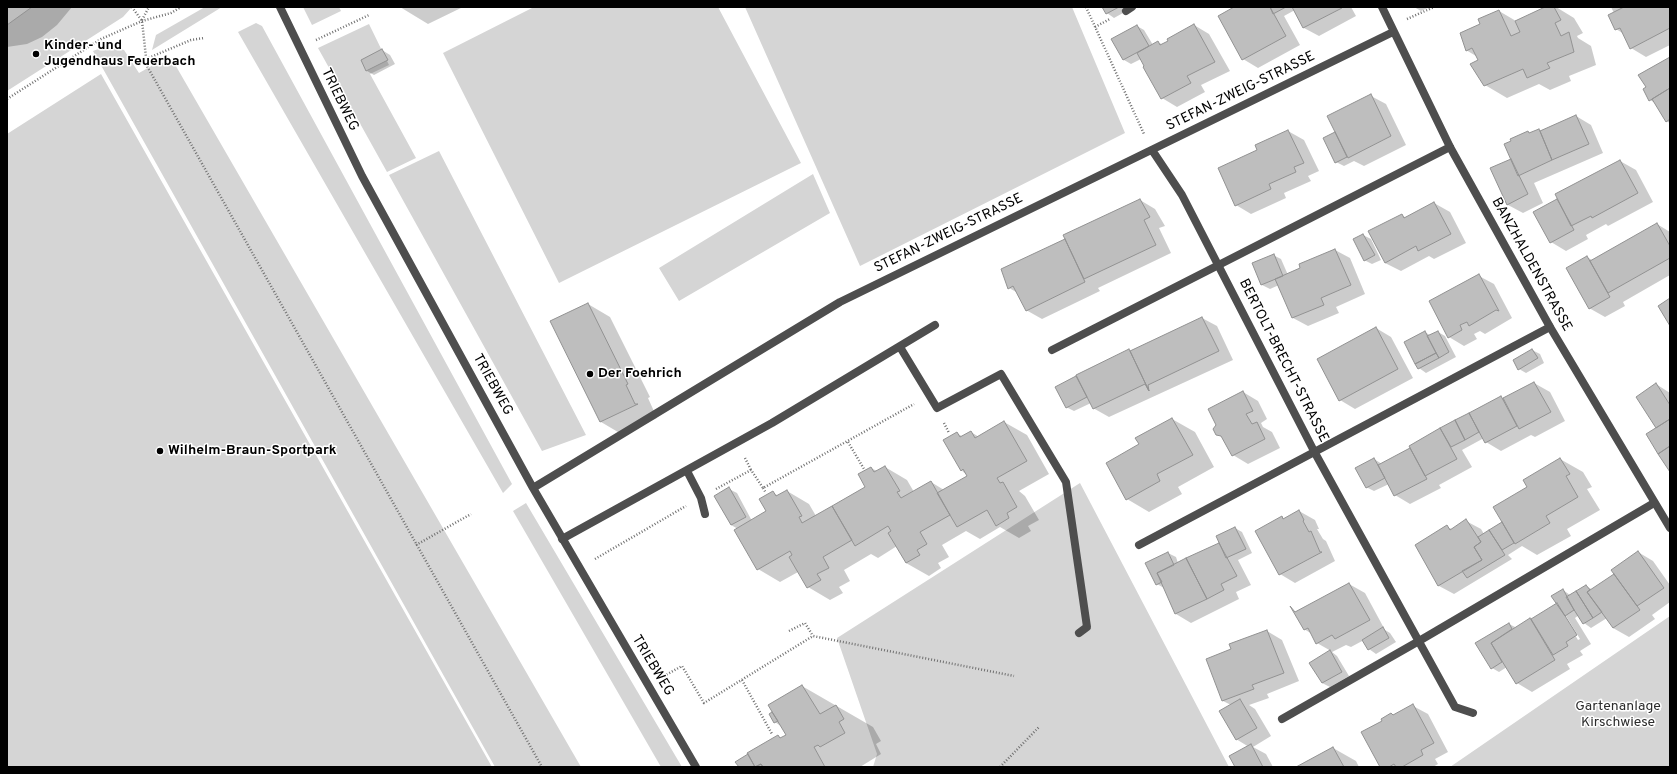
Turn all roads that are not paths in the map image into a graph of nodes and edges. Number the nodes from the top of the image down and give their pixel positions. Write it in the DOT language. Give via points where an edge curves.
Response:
graph roads {
  1 [pos="280,7"];
  2 [pos="1382,7"];
  3 [pos="1392,29"];
  4 [pos="1450,147"];
  5 [pos="1152,150"];
  6 [pos="1218,264"];
  7 [pos="935,325"];
  8 [pos="1550,327"];
  9 [pos="900,347"];
  10 [pos="1052,350"];
  11 [pos="1315,453"];
  12 [pos="687,471"];
  13 [pos="533,488"];
  14 [pos="1654,502"];
  15 [pos="705,514"];
  16 [pos="1670,528"];
  17 [pos="562,539"];
  18 [pos="1139,545"];
  19 [pos="1079,633"];
  20 [pos="1418,641"];
  21 [pos="1473,713"];
  22 [pos="1282,719"];
  23 [pos="696,767"];
  1 -- 13 [label="street, TRIEBWEG" via="362,176"];
  2 -- 3 [label="street, BANZHALDENSTRASSE"];
  3 -- 4 [label="street, BANZHALDENSTRASSE"];
  3 -- 5 [label="street, STEFAN-ZWEIG-STRASSE"];
  4 -- 6 [label="street"];
  4 -- 8 [label="street, BANZHALDENSTRASSE"];
  5 -- 6 [label="street, BERTOLT-BRECHT-STRASSE" via="1182,195"];
  5 -- 13 [label="street, STEFAN-ZWEIG-STRASSE" via="840,302"];
  6 -- 10 [label="street"];
  6 -- 11 [label="street, BERTOLT-BRECHT-STRASSE"];
  7 -- 9 [label="street"];
  8 -- 11 [label="street"];
  8 -- 14 [label="street, BANZHALDENSTRASSE"];
  9 -- 12 [label="street"];
  9 -- 19 [label="street" via="937,408 1001,374 1066,482 1087,627"];
  11 -- 18 [label="street"];
  11 -- 20 [label="street, BERTOLT-BRECHT-STRASSE"];
  12 -- 15 [label="street"];
  12 -- 17 [label="street"];
  13 -- 17 [label="street, TRIEBWEG"];
  14 -- 16 [label="street, BANZHALDENSTRASSE"];
  14 -- 20 [label="street"];
  17 -- 23 [label="street, TRIEBWEG"];
  20 -- 21 [label="street, BERTOLT-BRECHT-STRASSE" via="1455,707"];
  20 -- 22 [label="street"];
}
